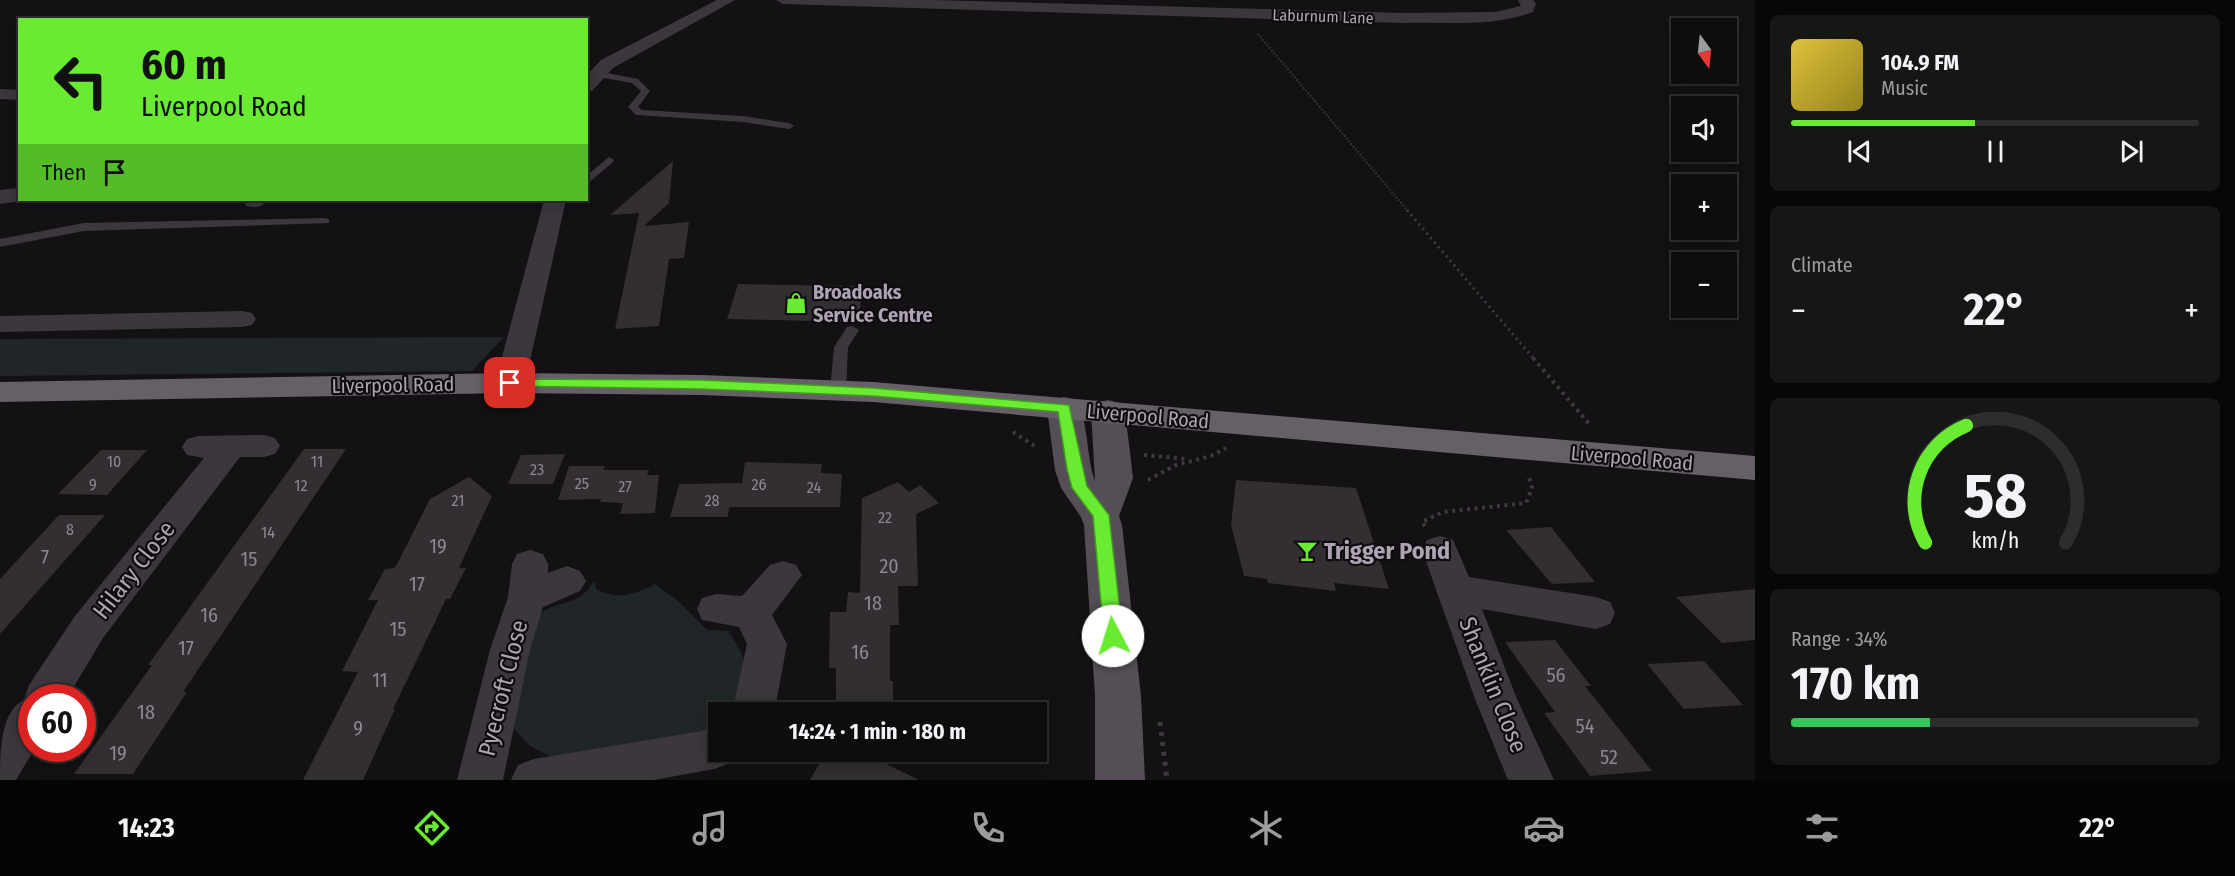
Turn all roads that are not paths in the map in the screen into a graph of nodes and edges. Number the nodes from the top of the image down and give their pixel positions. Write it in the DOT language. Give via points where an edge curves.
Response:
graph roads {
  1 [pos="728,0"];
  2 [pos="783,0"];
  3 [pos="1525,0"];
  4 [pos="591,81"];
  5 [pos="0,94"];
  6 [pos="18,95"];
  7 [pos="789,126"];
  8 [pos="609,160"];
  9 [pos="588,180"];
  10 [pos="18,195"];
  11 [pos="0,197"];
  12 [pos="558,203"];
  13 [pos="325,221"];
  14 [pos="0,243"];
  15 [pos="242,319"];
  16 [pos="0,324"];
  17 [pos="852,330"];
  18 [pos="510,383"];
  19 [pos="838,391"];
  20 [pos="0,392"];
  21 [pos="1064,408"];
  22 [pos="1108,411"];
  23 [pos="231,446"];
  24 [pos="1755,468"];
  25 [pos="1101,515"];
  26 [pos="1440,550"];
  27 [pos="783,575"];
  28 [pos="567,581"];
  29 [pos="1456,590"];
  30 [pos="1596,613"];
  31 [pos="53,684"];
  32 [pos="755,702"];
  33 [pos="18,737"];
  34 [pos="708,750"];
  35 [pos="0,765"];
  36 [pos="480,780"];
  37 [pos="534,780"];
  38 [pos="1120,780"];
  39 [pos="1531,780"];
  1 -- 4 [label="street" via="607,64"];
  2 -- 3 [label="street, Laburnum Lane" via="1404,18 1517,13 1528,9"];
  4 -- 7 [label="lane" via="635,81 646,92 633,107 649,115 743,119"];
  5 -- 6 [label="street"];
  8 -- 9 [label="lane"];
  10 -- 11 [label="street"];
  12 -- 18 [label="street"];
  13 -- 14 [label="lane" via="84,227"];
  15 -- 16 [label="street"];
  17 -- 19 [label="lane" via="841,348"];
  18 -- 19 [label="highway, Liverpool Road"];
  18 -- 20 [label="highway, Liverpool Road"];
  19 -- 21 [label="highway, Liverpool Road"];
  21 -- 22 [label="highway, Liverpool Road"];
  21 -- 25 [label="main road" via="1080,488"];
  22 -- 24 [label="highway, Liverpool Road"];
  22 -- 25 [label="main road" via="1115,478"];
  23 -- 31 [label="street, Hilary Close" via="89,627"];
  25 -- 38 [label="main road" via="1119,696"];
  26 -- 29 [label="street, Shanklin Close"];
  27 -- 32 [label="street" via="734,611 767,644"];
  28 -- 36 [label="street, Pyecroft Close" via="528,581"];
  29 -- 30 [label="street, Shanklin Close"];
  29 -- 39 [label="street, Shanklin Close"];
  33 -- 35 [label="street"];
  34 -- 37 [label="street"];
}
